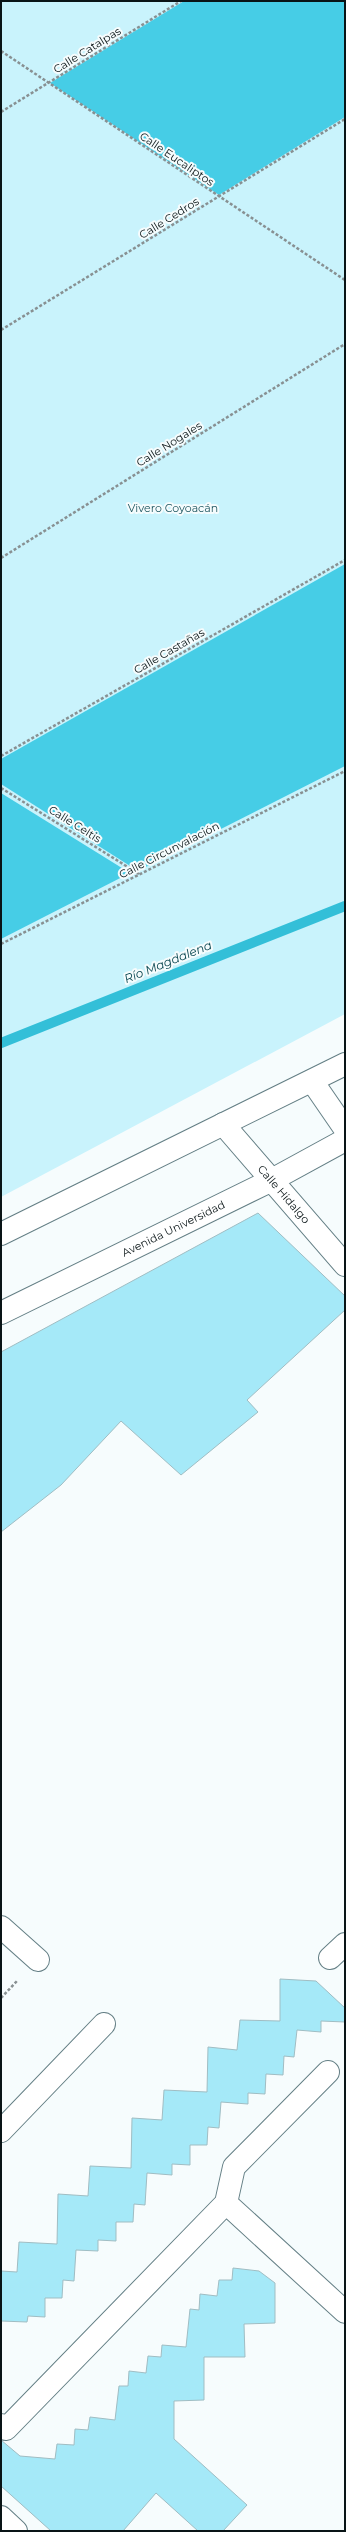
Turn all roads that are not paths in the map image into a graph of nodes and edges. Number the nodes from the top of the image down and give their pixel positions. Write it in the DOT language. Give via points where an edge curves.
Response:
graph roads {
  1 [pos="345,1064"];
  2 [pos="312,1081"];
  3 [pos="223,1124"];
  4 [pos="345,1129"];
  5 [pos="345,1140"];
  6 [pos="270,1181"];
  7 [pos="1,1234"];
  8 [pos="345,1265"];
  9 [pos="1,1313"];
  10 [pos="1,1927"];
  11 [pos="38,1960"];
  12 [pos="104,2024"];
  13 [pos="328,2072"];
  14 [pos="1,2131"];
  15 [pos="226,2203"];
  16 [pos="345,2312"];
  17 [pos="1,2425"];
  18 [pos="1,2517"];
  19 [pos="16,2531"];
  1 -- 2 [label="street"];
  2 -- 3 [label="street"];
  2 -- 4 [label="street"];
  3 -- 6 [label="street, Calle Hidalgo"];
  3 -- 7 [label="street"];
  5 -- 6 [label="street, Avenida Universidad"];
  6 -- 8 [label="street, Calle Hidalgo"];
  6 -- 9 [label="street, Avenida Universidad"];
  10 -- 11 [label="street"];
  12 -- 14 [label="street"];
  13 -- 15 [label="street" via="234,2167"];
  15 -- 16 [label="street"];
  15 -- 17 [label="street" via="6,2429"];
  18 -- 19 [label="street"];
}
